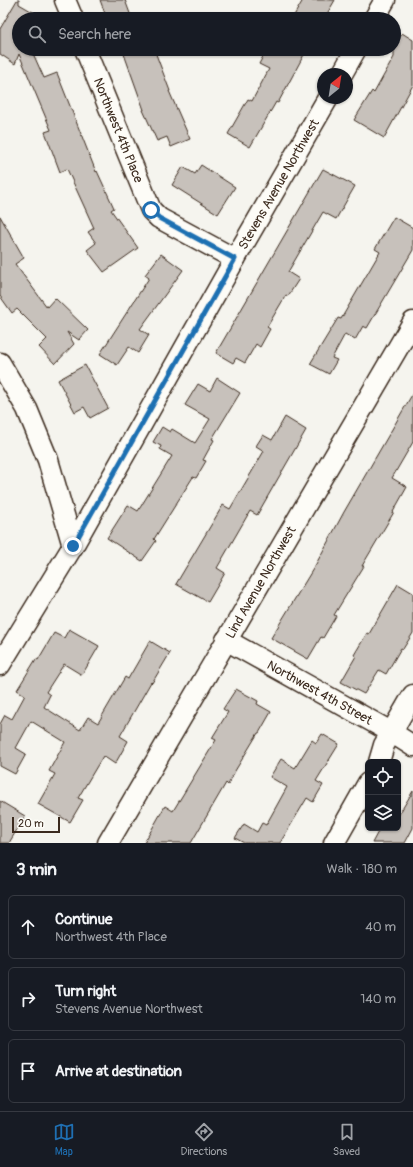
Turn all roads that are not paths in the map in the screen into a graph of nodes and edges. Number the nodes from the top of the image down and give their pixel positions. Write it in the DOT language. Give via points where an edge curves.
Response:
graph roads {
  1 [pos="65,0"];
  2 [pos="384,0"];
  3 [pos="70,12"];
  4 [pos="378,12"];
  5 [pos="88,56"];
  6 [pos="352,56"];
  7 [pos="345,68"];
  8 [pos="325,104"];
  9 [pos="235,259"];
  10 [pos="413,322"];
  11 [pos="0,364"];
  12 [pos="73,546"];
  13 [pos="226,640"];
  14 [pos="0,665"];
  15 [pos="413,695"];
  16 [pos="391,732"];
  17 [pos="413,746"];
  18 [pos="380,759"];
  19 [pos="365,788"];
  20 [pos="108,843"];
  21 [pos="334,843"];
  1 -- 3 [label="street"];
  2 -- 4 [label="street"];
  5 -- 9 [label="street, Northwest 4th Place" via="151,210 159,218"];
  6 -- 7 [label="street"];
  8 -- 9 [label="street, Stevens Avenue Northwest"];
  9 -- 12 [label="street, Stevens Avenue Northwest"];
  10 -- 13 [label="street, Lind Avenue Northwest"];
  11 -- 12 [label="street" via="27,409 48,460"];
  12 -- 14 [label="street, Stevens Avenue Northwest"];
  13 -- 16 [label="street, Northwest 4th Street"];
  13 -- 20 [label="street, Lind Avenue Northwest"];
  15 -- 16 [label="street"];
  16 -- 17 [label="street, Northwest 4th Street"];
  16 -- 18 [label="street"];
  19 -- 21 [label="street"];
}
